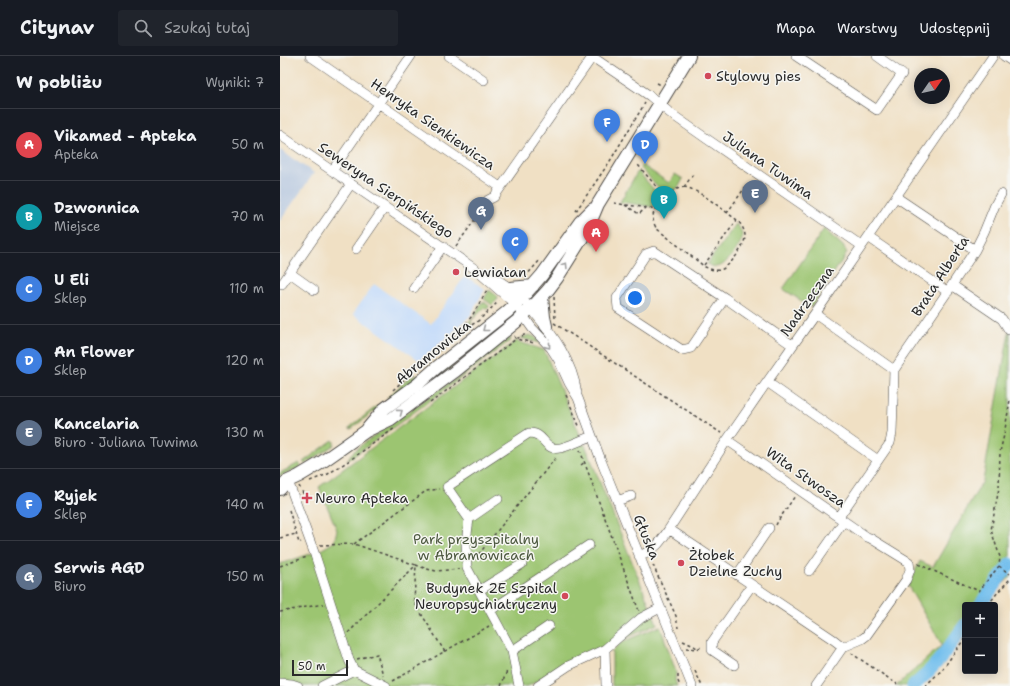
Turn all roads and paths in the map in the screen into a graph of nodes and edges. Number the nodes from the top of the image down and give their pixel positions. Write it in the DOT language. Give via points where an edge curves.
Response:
graph roads {
  1 [pos="310,56"];
  2 [pos="410,56"];
  3 [pos="449,56"];
  4 [pos="592,56"];
  5 [pos="690,56"];
  6 [pos="796,56"];
  7 [pos="877,56"];
  8 [pos="994,56"];
  9 [pos="1004,56"];
  10 [pos="1010,60"];
  11 [pos="484,80"];
  12 [pos="646,102"];
  13 [pos="379,103"];
  14 [pos="660,104"];
  15 [pos="280,135"];
  16 [pos="638,165"];
  17 [pos="332,171"];
  18 [pos="694,173"];
  19 [pos="351,184"];
  20 [pos="746,186"];
  21 [pos="684,187"];
  22 [pos="500,188"];
  23 [pos="1001,194"];
  24 [pos="664,196"];
  25 [pos="896,196"];
  26 [pos="488,200"];
  27 [pos="614,203"];
  28 [pos="598,204"];
  29 [pos="624,205"];
  30 [pos="385,207"];
  31 [pos="646,208"];
  32 [pos="655,209"];
  33 [pos="727,213"];
  34 [pos="573,216"];
  35 [pos="737,220"];
  36 [pos="868,237"];
  37 [pos="442,246"];
  38 [pos="862,246"];
  39 [pos="356,249"];
  40 [pos="975,250"];
  41 [pos="452,252"];
  42 [pos="543,257"];
  43 [pos="703,266"];
  44 [pos="476,269"];
  45 [pos="290,273"];
  46 [pos="529,281"];
  47 [pos="282,284"];
  48 [pos="414,288"];
  49 [pos="488,288"];
  50 [pos="510,288"];
  51 [pos="950,289"];
  52 [pos="314,290"];
  53 [pos="542,297"];
  54 [pos="554,297"];
  55 [pos="725,298"];
  56 [pos="518,301"];
  57 [pos="491,309"];
  58 [pos="527,312"];
  59 [pos="815,314"];
  60 [pos="551,324"];
  61 [pos="1009,330"];
  62 [pos="457,334"];
  63 [pos="516,339"];
  64 [pos="537,344"];
  65 [pos="792,345"];
  66 [pos="432,359"];
  67 [pos="894,370"];
  68 [pos="416,374"];
  69 [pos="767,382"];
  70 [pos="564,390"];
  71 [pos="390,392"];
  72 [pos="578,398"];
  73 [pos="1010,400"];
  74 [pos="366,431"];
  75 [pos="724,437"];
  76 [pos="584,439"];
  77 [pos="878,460"];
  78 [pos="585,462"];
  79 [pos="581,466"];
  80 [pos="283,483"];
  81 [pos="299,486"];
  82 [pos="447,487"];
  83 [pos="304,495"];
  84 [pos="630,496"];
  85 [pos="498,499"];
  86 [pos="617,501"];
  87 [pos="469,519"];
  88 [pos="841,519"];
  89 [pos="769,528"];
  90 [pos="669,529"];
  91 [pos="296,534"];
  92 [pos="280,538"];
  93 [pos="354,544"];
  94 [pos="589,545"];
  95 [pos="314,551"];
  96 [pos="639,556"];
  97 [pos="522,564"];
  98 [pos="280,566"];
  99 [pos="999,566"];
  100 [pos="910,570"];
  101 [pos="809,571"];
  102 [pos="1010,574"];
  103 [pos="737,575"];
  104 [pos="1010,579"];
  105 [pos="752,585"];
  106 [pos="480,590"];
  107 [pos="331,602"];
  108 [pos="990,602"];
  109 [pos="660,608"];
  110 [pos="491,610"];
  111 [pos="280,612"];
  112 [pos="641,618"];
  113 [pos="494,623"];
  114 [pos="549,626"];
  115 [pos="681,640"];
  116 [pos="962,642"];
  117 [pos="684,648"];
  118 [pos="691,648"];
  119 [pos="605,649"];
  120 [pos="697,649"];
  121 [pos="845,649"];
  122 [pos="512,651"];
  123 [pos="445,652"];
  124 [pos="350,660"];
  125 [pos="734,665"];
  126 [pos="354,670"];
  127 [pos="280,683"];
  128 [pos="898,684"];
  129 [pos="298,686"];
  130 [pos="322,686"];
  131 [pos="386,686"];
  132 [pos="519,686"];
  133 [pos="538,686"];
  134 [pos="606,686"];
  135 [pos="692,686"];
  136 [pos="816,686"];
  137 [pos="924,686"];
  1 -- 13 [label="street, Henryka Sienkiewicza"];
  2 -- 13 [label="street"];
  3 -- 11 [label="street"];
  4 -- 14 [label="street, Juliana Tuwima"];
  4 -- 22 [label="street"];
  5 -- 14 [label="main road"];
  6 -- 7 [label="street" via="877,110 902,74"];
  8 -- 25 [label="street, Nadrzeczna"];
  9 -- 10 [label="street"];
  12 -- 34 [label="path"];
  13 -- 17 [label="street"];
  13 -- 22 [label="street, Henryka Sienkiewicza"];
  14 -- 28 [label="main road"];
  14 -- 38 [label="street, Juliana Tuwima" via="707,140"];
  15 -- 17 [label="street, Seweryna Sierpińskiego"];
  16 -- 24 [label="path"];
  17 -- 19 [label="street, Seweryna Sierpińskiego"];
  18 -- 21 [label="path"];
  19 -- 30 [label="street, Seweryna Sierpińskiego"];
  19 -- 45 [label="street"];
  20 -- 33 [label="path"];
  21 -- 24 [label="path"];
  21 -- 33 [label="path" via="699,193"];
  22 -- 26 [label="street"];
  23 -- 40 [label="street, Brata Alberta"];
  24 -- 32 [label="path"];
  24 -- 32 [label="path" via="671,204 666,210"];
  25 -- 36 [label="street, Nadrzeczna"];
  25 -- 40 [label="street"];
  26 -- 41 [label="path"];
  27 -- 29 [label="path"];
  28 -- 46 [label="main road, Abramowicka"];
  53 -- 28 [label="main road, Abramowicka, one-way" via="587,230"];
  29 -- 31 [label="path"];
  29 -- 31 [label="path" via="639,214"];
  30 -- 37 [label="street, Seweryna Sierpińskiego"];
  30 -- 39 [label="street"];
  31 -- 32 [label="path"];
  32 -- 43 [label="path" via="653,219 657,229"];
  33 -- 35 [label="path"];
  35 -- 43 [label="path"];
  35 -- 43 [label="path" via="746,238 742,247 729,264 720,270 710,270"];
  36 -- 38 [label="street, Nadrzeczna"];
  36 -- 51 [label="street"];
  37 -- 41 [label="street, Seweryna Sierpińskiego"];
  37 -- 48 [label="street"];
  38 -- 59 [label="street, Nadrzeczna"];
  40 -- 51 [label="street, Brata Alberta"];
  41 -- 44 [label="street, Seweryna Sierpińskiego"];
  42 -- 46 [label="path"];
  44 -- 50 [label="street, Seweryna Sierpińskiego"];
  44 -- 56 [label="street, Seweryna Sierpińskiego"];
  45 -- 47 [label="street"];
  45 -- 52 [label="street"];
  46 -- 50 [label="main road"];
  46 -- 56 [label="main road, Abramowicka"];
  49 -- 62 [label="path" via="472,316"];
  50 -- 56 [label="street, Seweryna Sierpińskiego"];
  51 -- 61 [label="street" via="1002,319"];
  51 -- 67 [label="street, Brata Alberta"];
  53 -- 58 [label="main road, Abramowicka"];
  53 -- 60 [label="main road" via="544,317"];
  54 -- 60 [label="path"];
  55 -- 55 [label="street" via="691,348 682,350 618,308 617,298 646,254 654,251"];
  55 -- 65 [label="street"];
  56 -- 58 [label="street"];
  56 -- 74 [label="main road, Abramowicka, one-way" via="384,409"];
  57 -- 62 [label="path" via="478,322"];
  58 -- 60 [label="street, Głuska"];
  58 -- 72 [label="street, Głuska, one-way" via="558,359"];
  74 -- 58 [label="main road, Abramowicka, one-way" via="391,419 420,398"];
  59 -- 65 [label="street, Nadrzeczna"];
  59 -- 67 [label="street"];
  60 -- 72 [label="street, Głuska" via="566,356"];
  60 -- 75 [label="path"];
  62 -- 66 [label="path"];
  63 -- 64 [label="path"];
  65 -- 69 [label="street, Nadrzeczna"];
  67 -- 77 [label="street" via="892,433 890,443"];
  68 -- 71 [label="path" via="408,376"];
  69 -- 75 [label="street, Nadrzeczna"];
  69 -- 77 [label="street"];
  70 -- 76 [label="path"];
  72 -- 76 [label="street, Głuska"];
  73 -- 99 [label="path" via="1000,452 999,488 991,530 1000,557"];
  74 -- 80 [label="main road, Abramowicka" via="319,464"];
  75 -- 88 [label="street, Wita Stwosza"];
  75 -- 90 [label="street, Nadrzeczna"];
  76 -- 78 [label="path"];
  76 -- 82 [label="street" via="554,449 537,434 529,433"];
  76 -- 86 [label="street, Głuska"];
  77 -- 88 [label="street"];
  78 -- 79 [label="path"];
  78 -- 112 [label="path"];
  80 -- 95 [label="street"];
  81 -- 83 [label="path"];
  82 -- 87 [label="street"];
  82 -- 93 [label="path" via="426,491"];
  84 -- 86 [label="street"];
  85 -- 87 [label="street"];
  86 -- 96 [label="street, Głuska"];
  87 -- 106 [label="street" via="466,542 467,568"];
  88 -- 100 [label="street, Wita Stwosza" via="909,562"];
  88 -- 101 [label="street"];
  89 -- 103 [label="street"];
  90 -- 96 [label="street, Nadrzeczna" via="654,548"];
  90 -- 103 [label="street"];
  91 -- 92 [label="path"];
  93 -- 95 [label="path" via="319,545"];
  93 -- 123 [label="path" via="416,565 414,602"];
  94 -- 110 [label="street"];
  95 -- 98 [label="path"];
  95 -- 107 [label="street"];
  96 -- 109 [label="street, Głuska"];
  97 -- 106 [label="street"];
  99 -- 100 [label="path" via="979,591 918,564"];
  99 -- 102 [label="path"];
  100 -- 121 [label="street" via="906,580 866,636"];
  103 -- 105 [label="street"];
  104 -- 108 [label="path"];
  105 -- 121 [label="street"];
  105 -- 125 [label="street" via="712,642 712,650"];
  106 -- 110 [label="street"];
  107 -- 111 [label="path"];
  107 -- 124 [label="street"];
  109 -- 112 [label="street"];
  109 -- 135 [label="street, Głuska"];
  110 -- 122 [label="street"];
  112 -- 119 [label="street"];
  113 -- 123 [label="path"];
  114 -- 122 [label="street"];
  115 -- 120 [label="path"];
  116 -- 137 [label="path" via="942,670"];
  117 -- 118 [label="path"];
  119 -- 133 [label="street" via="568,666"];
  119 -- 134 [label="street"];
  121 -- 128 [label="path"];
  121 -- 136 [label="street"];
  122 -- 132 [label="street"];
  123 -- 131 [label="path"];
  124 -- 126 [label="street"];
  124 -- 131 [label="path" via="377,654"];
  126 -- 130 [label="street"];
  126 -- 131 [label="street"];
  127 -- 129 [label="street"];
}
